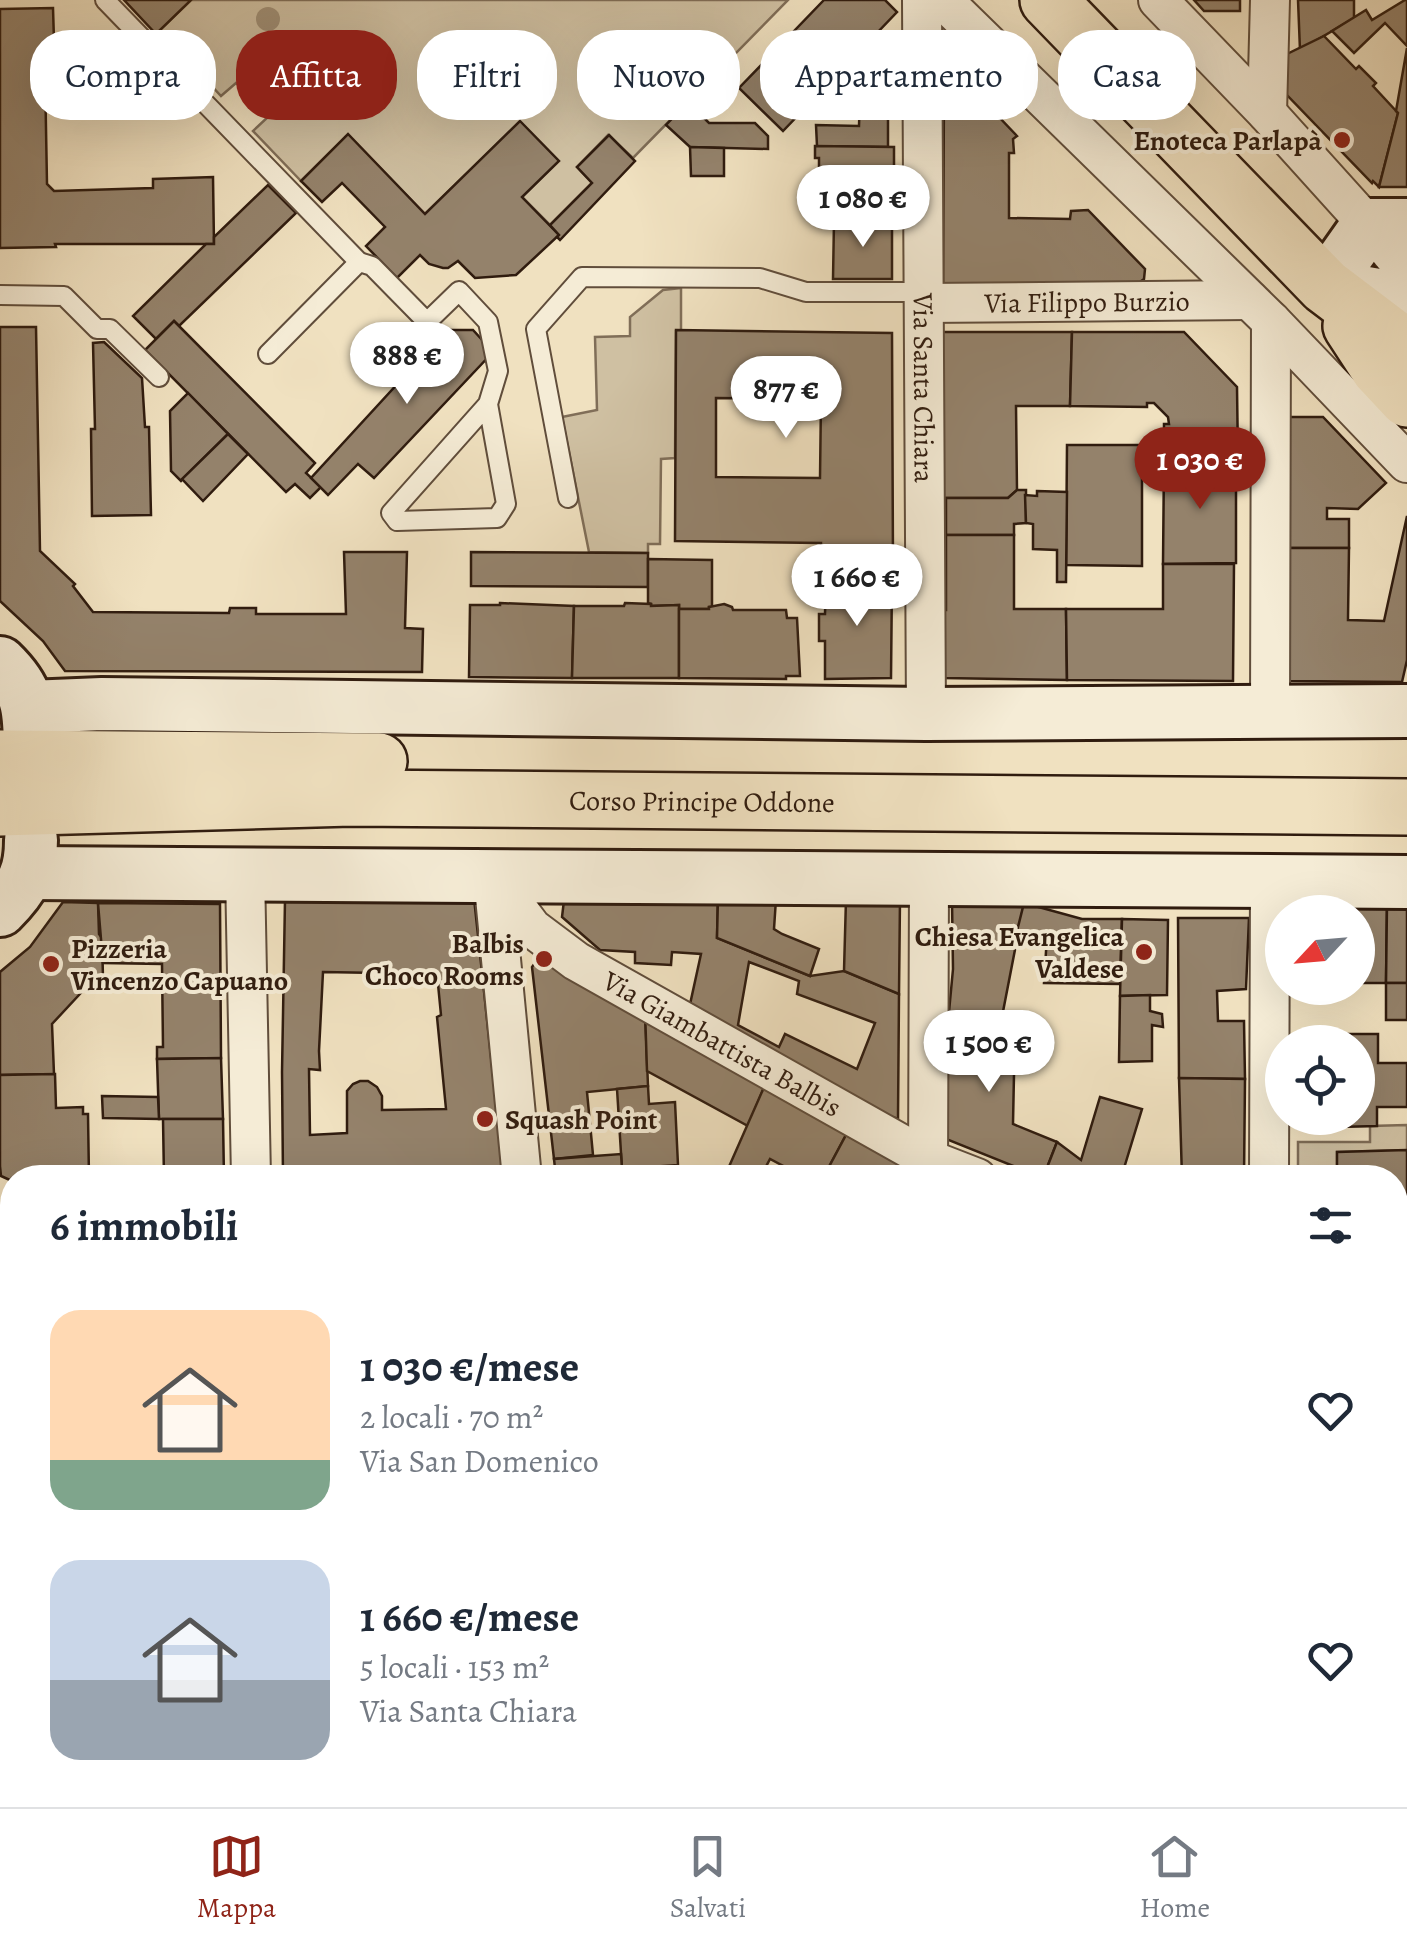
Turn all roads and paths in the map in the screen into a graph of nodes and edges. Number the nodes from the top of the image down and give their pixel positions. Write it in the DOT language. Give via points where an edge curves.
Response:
graph roads {
  1 [pos="104,0"];
  2 [pos="922,0"];
  3 [pos="943,0"];
  4 [pos="1048,0"];
  5 [pos="1158,0"];
  6 [pos="1270,0"];
  7 [pos="1267,113"];
  8 [pos="1361,257"];
  9 [pos="359,262"];
  10 [pos="0,295"];
  11 [pos="925,298"];
  12 [pos="1260,310"];
  13 [pos="1407,348"];
  14 [pos="268,354"];
  15 [pos="159,378"];
  16 [pos="1407,399"];
  17 [pos="488,404"];
  18 [pos="1407,463"];
  19 [pos="568,498"];
  20 [pos="0,663"];
  21 [pos="1407,712"];
  22 [pos="926,714"];
  23 [pos="1270,714"];
  24 [pos="18,768"];
  25 [pos="1407,769"];
  26 [pos="1407,807"];
  27 [pos="246,872"];
  28 [pos="492,876"];
  29 [pos="929,879"];
  30 [pos="1270,880"];
  31 [pos="1407,882"];
  32 [pos="14,891"];
  33 [pos="250,1165"];
  34 [pos="521,1165"];
  35 [pos="923,1165"];
  36 [pos="928,1165"];
  37 [pos="1270,1165"];
  1 -- 9 [label="lane"];
  2 -- 11 [label="street, Via Santa Chiara"];
  3 -- 12 [label="street"];
  4 -- 8 [label="main road"];
  5 -- 7 [label="street"];
  6 -- 7 [label="street"];
  7 -- 8 [label="street"];
  8 -- 12 [label="street"];
  8 -- 13 [label="main road"];
  8 -- 16 [label="main road" via="1379,369"];
  9 -- 14 [label="lane"];
  9 -- 17 [label="lane" via="372,266 427,322 459,292 488,322 498,371"];
  10 -- 15 [label="lane" via="64,296 97,329 110,329"];
  11 -- 12 [label="street, Via Filippo Burzio"];
  11 -- 19 [label="lane" via="806,292 760,278 582,276 536,329"];
  11 -- 22 [label="street, Via Santa Chiara"];
  12 -- 18 [label="street"];
  12 -- 23 [label="street"];
  17 -- 17 [label="lane" via="506,504 498,518 396,521 391,513"];
  20 -- 24 [label="street" via="19,686"];
  21 -- 23 [label="street"];
  22 -- 23 [label="street"];
  22 -- 24 [label="street" via="102,704"];
  24 -- 25 [label="main road, Corso Principe Oddone"];
  24 -- 26 [label="main road, Corso Principe Oddone" via="351,798"];
  24 -- 32 [label="street" via="31,848"];
  27 -- 28 [label="street"];
  27 -- 32 [label="street"];
  27 -- 33 [label="street"];
  28 -- 29 [label="street"];
  28 -- 34 [label="street"];
  28 -- 35 [label="street, Via Giambattista Balbis" via="532,928 576,961"];
  29 -- 30 [label="street"];
  29 -- 36 [label="street"];
  30 -- 31 [label="street"];
  30 -- 37 [label="street"];
}
